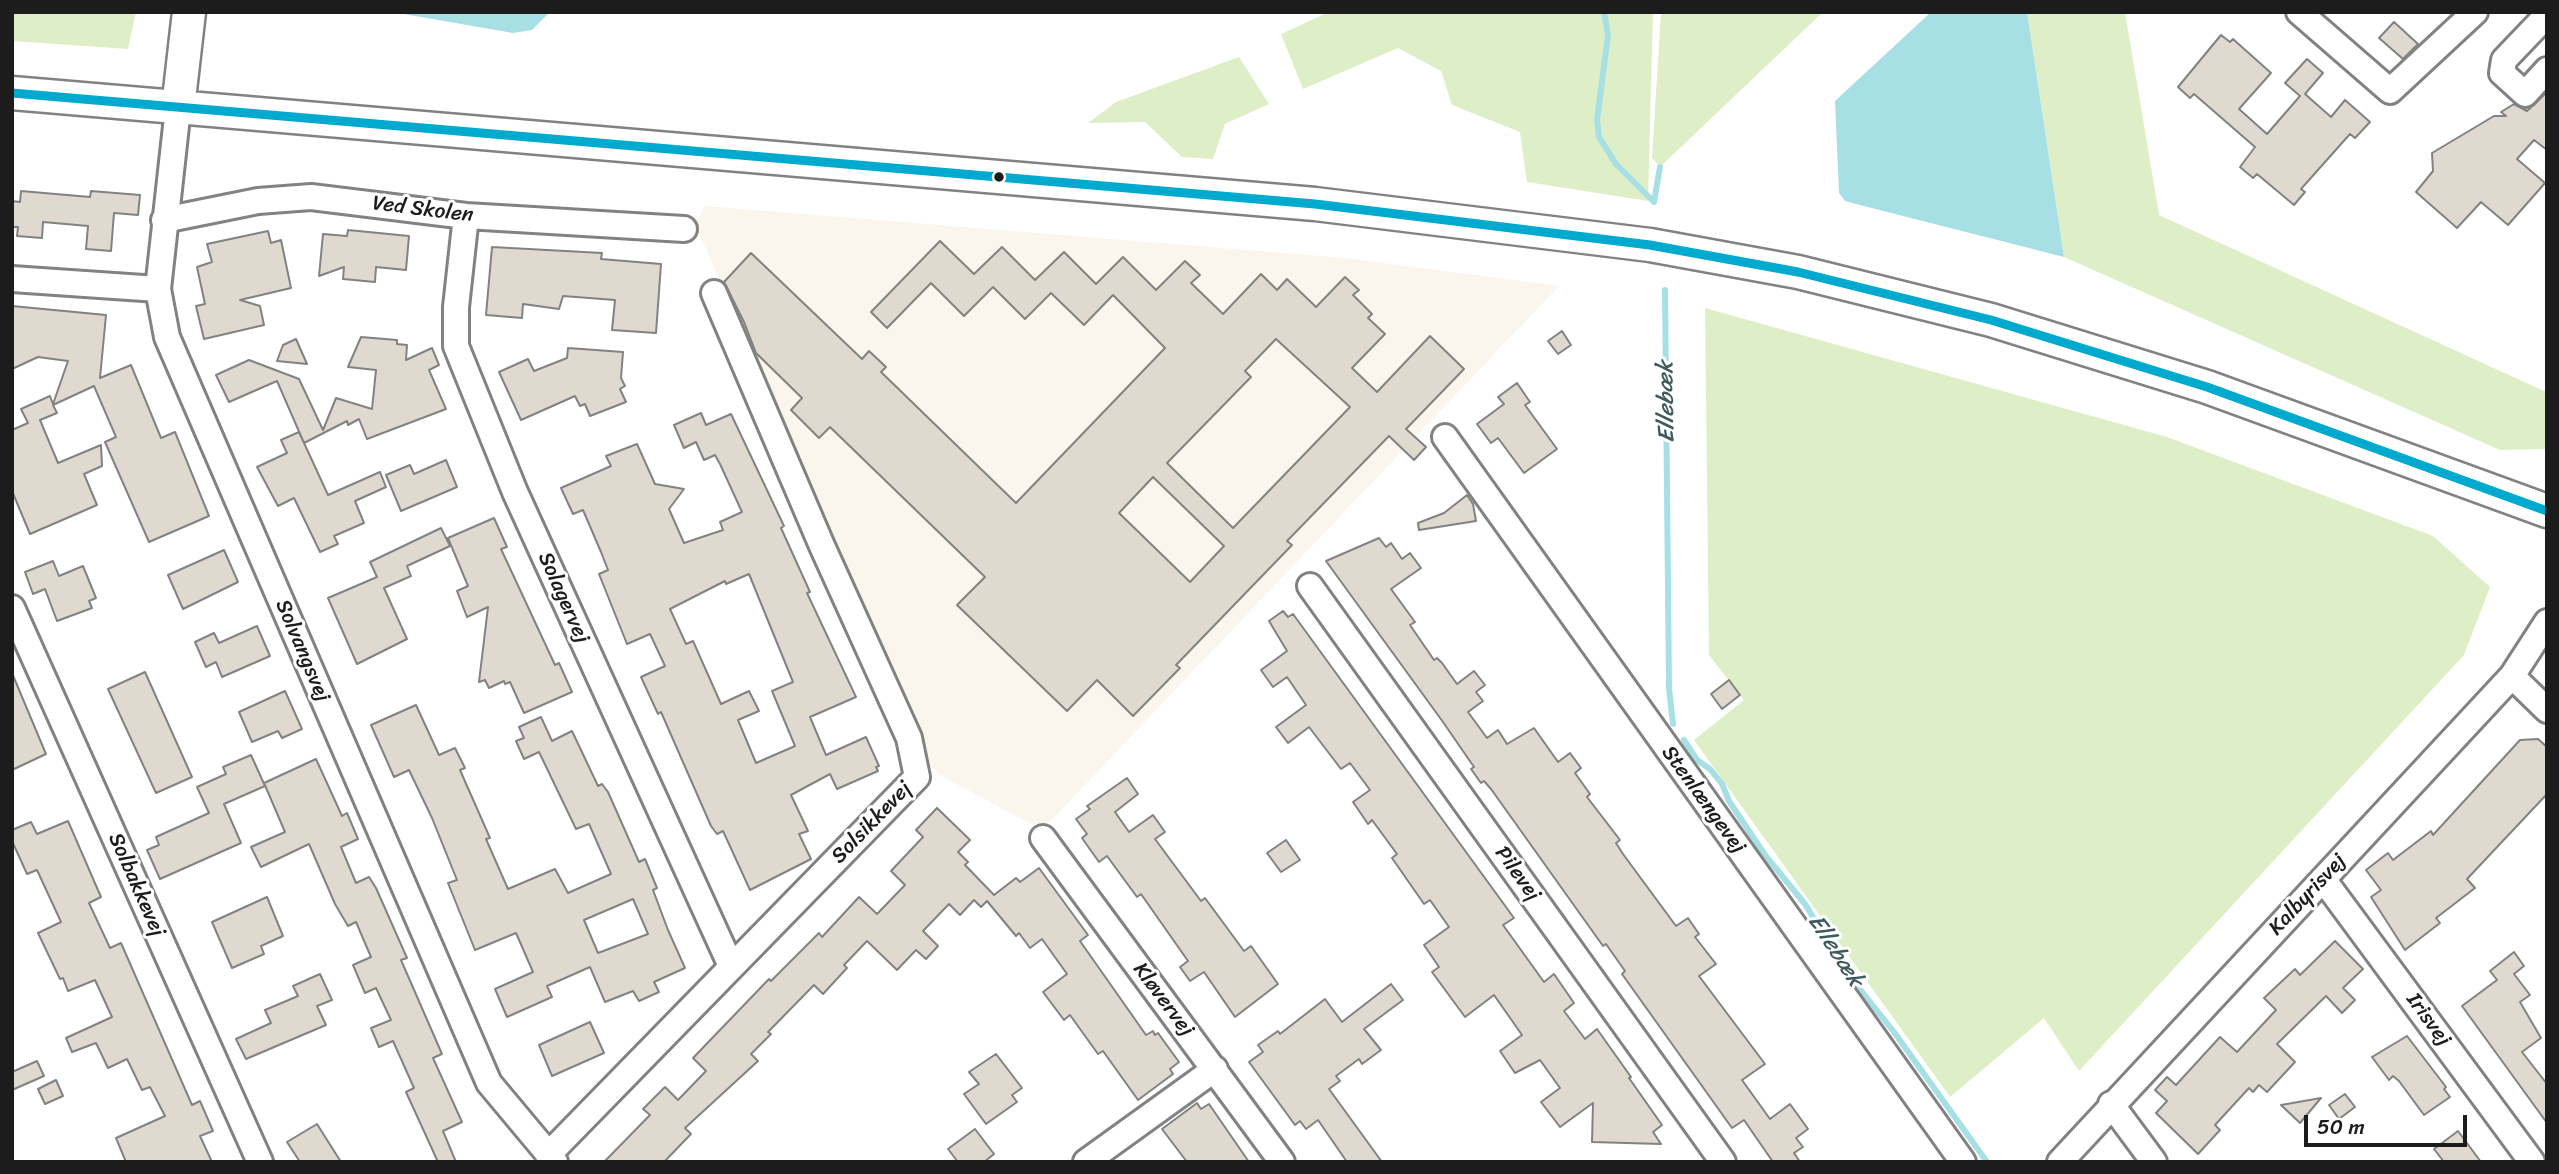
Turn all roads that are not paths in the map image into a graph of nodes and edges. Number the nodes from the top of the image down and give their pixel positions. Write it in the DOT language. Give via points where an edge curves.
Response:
graph roads {
  1 [pos="189,12"];
  2 [pos="2299,12"];
  3 [pos="2475,12"];
  4 [pos="2547,15"];
  5 [pos="2547,70"];
  6 [pos="12,93"];
  7 [pos="178,108"];
  8 [pos="466,216"];
  9 [pos="164,220"];
  10 [pos="684,229"];
  11 [pos="12,279"];
  12 [pos="158,289"];
  13 [pos="715,293"];
  14 [pos="1444,437"];
  15 [pos="2547,512"];
  16 [pos="1310,586"];
  17 [pos="12,608"];
  18 [pos="2547,622"];
  19 [pos="2512,676"];
  20 [pos="2547,710"];
  21 [pos="1043,838"];
  22 [pos="2323,879"];
  23 [pos="731,966"];
  24 [pos="1215,1069"];
  25 [pos="2111,1104"];
  26 [pos="552,1159"];
  27 [pos="260,1162"];
  28 [pos="1086,1162"];
  29 [pos="1282,1162"];
  30 [pos="1723,1162"];
  31 [pos="1963,1162"];
  32 [pos="2060,1162"];
  33 [pos="2154,1162"];
  34 [pos="2532,1162"];
  1 -- 7 [label="street"];
  2 -- 3 [label="street" via="2390,91"];
  4 -- 5 [label="street" via="2504,60 2502,73 2525,94"];
  6 -- 7 [label="street"];
  7 -- 9 [label="street, Solvangsvej"];
  7 -- 15 [label="street" via="1315,204 1650,245 1798,272 1991,320 2207,387"];
  8 -- 9 [label="street, Ved Skolen" via="311,197 258,201"];
  8 -- 10 [label="street, Ved Skolen"];
  8 -- 23 [label="street, Solagervej" via="456,346 515,492"];
  9 -- 12 [label="street, Solvangsvej"];
  11 -- 12 [label="street"];
  12 -- 26 [label="street, Solvangsvej" via="167,337 489,1083"];
  13 -- 23 [label="street, Solsikkevej" via="909,738 917,777"];
  14 -- 31 [label="street, Stenlængevej"];
  16 -- 30 [label="street, Pilevej"];
  17 -- 27 [label="street, Solbakkevej"];
  18 -- 19 [label="street, Kalbyrisvej"];
  19 -- 20 [label="street"];
  19 -- 22 [label="street, Kalbyrisvej"];
  21 -- 24 [label="street, Kløvervej"];
  22 -- 25 [label="street, Kalbyrisvej"];
  22 -- 34 [label="street, Irisvej"];
  23 -- 26 [label="street, Solsikkevej"];
  24 -- 28 [label="street"];
  24 -- 29 [label="street, Kløvervej"];
  25 -- 32 [label="street, Kalbyrisvej"];
  25 -- 33 [label="street"];
}
